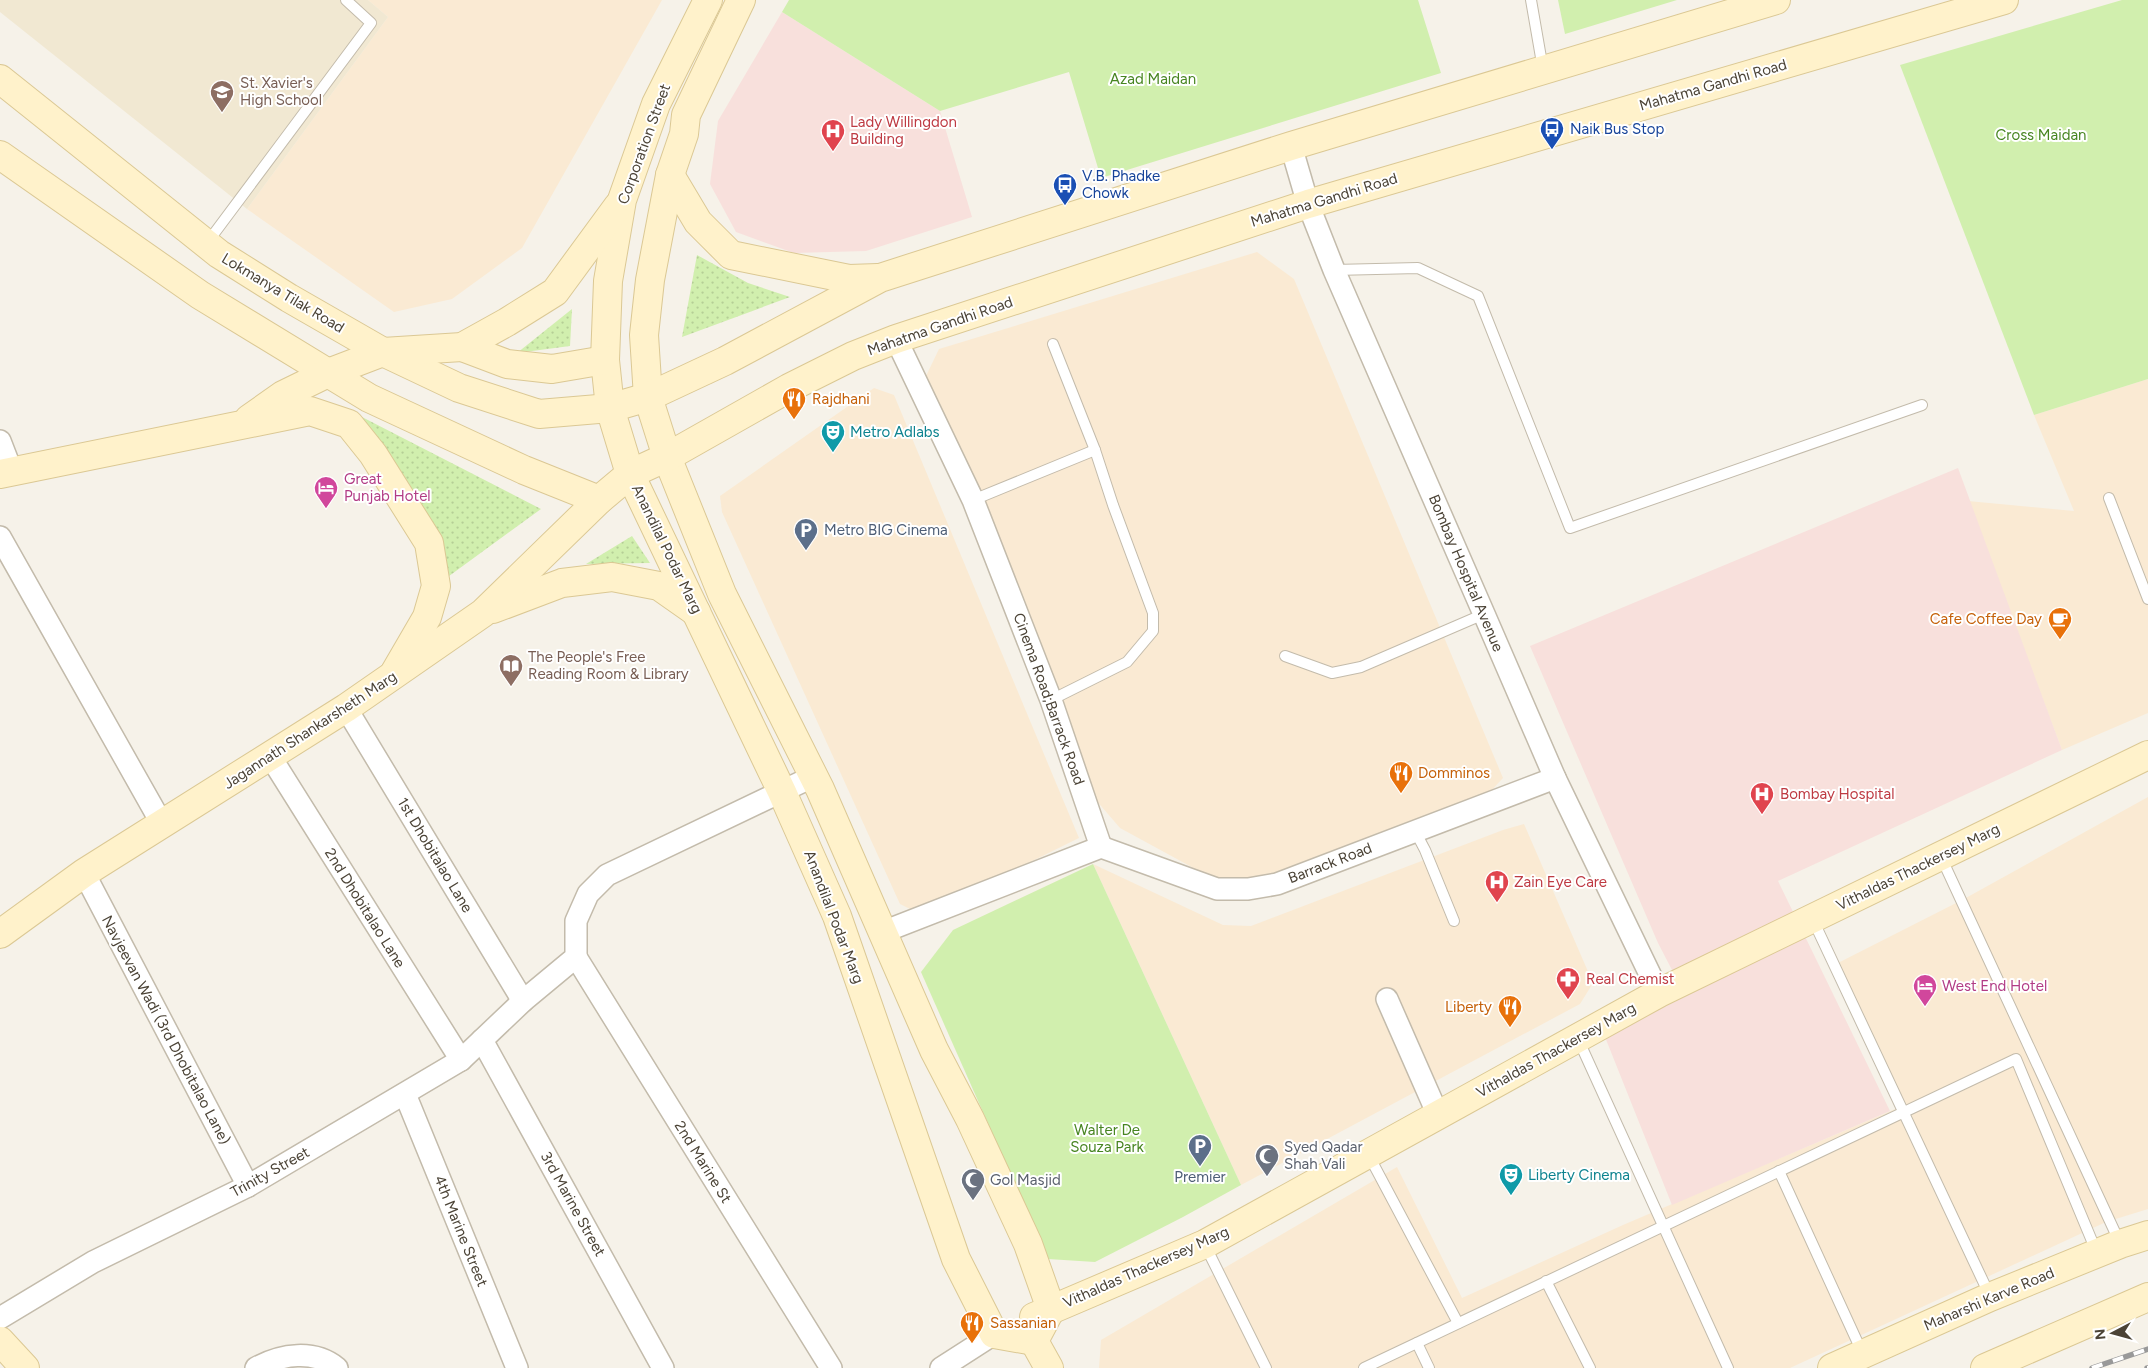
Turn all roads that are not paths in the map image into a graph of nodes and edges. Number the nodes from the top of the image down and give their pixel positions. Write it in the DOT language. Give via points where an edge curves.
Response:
graph roads {
  1 [pos="346,0"];
  2 [pos="708,0"];
  3 [pos="741,0"];
  4 [pos="1531,0"];
  5 [pos="1776,0"];
  6 [pos="2004,0"];
  7 [pos="1543,70"];
  8 [pos="0,79"];
  9 [pos="1291,146"];
  10 [pos="0,155"];
  11 [pos="670,175"];
  12 [pos="622,200"];
  13 [pos="1308,204"];
  14 [pos="206,244"];
  15 [pos="1334,270"];
  16 [pos="880,278"];
  17 [pos="896,339"];
  18 [pos="1053,344"];
  19 [pos="462,347"];
  20 [pos="383,352"];
  21 [pos="605,360"];
  22 [pos="328,373"];
  23 [pos="648,397"];
  24 [pos="1922,405"];
  25 [pos="610,408"];
  26 [pos="237,427"];
  27 [pos="0,441"];
  28 [pos="1096,450"];
  29 [pos="667,457"];
  30 [pos="6,473"];
  31 [pos="630,474"];
  32 [pos="2109,498"];
  33 [pos="599,500"];
  34 [pos="974,500"];
  35 [pos="0,537"];
  36 [pos="2148,599"];
  37 [pos="483,613"];
  38 [pos="699,614"];
  39 [pos="1484,614"];
  40 [pos="1285,656"];
  41 [pos="390,679"];
  42 [pos="1051,700"];
  43 [pos="346,708"];
  44 [pos="2148,755"];
  45 [pos="270,756"];
  46 [pos="814,776"];
  47 [pos="1555,778"];
  48 [pos="782,792"];
  49 [pos="162,824"];
  50 [pos="1415,831"];
  51 [pos="1101,847"];
  52 [pos="1940,856"];
  53 [pos="84,873"];
  54 [pos="1812,919"];
  55 [pos="1454,921"];
  56 [pos="883,932"];
  57 [pos="0,934"];
  58 [pos="576,956"];
  59 [pos="1659,993"];
  60 [pos="1388,999"];
  61 [pos="523,1001"];
  62 [pos="1577,1038"];
  63 [pos="482,1040"];
  64 [pos="461,1060"];
  65 [pos="405,1094"];
  66 [pos="1903,1112"];
  67 [pos="1438,1115"];
  68 [pos="1368,1154"];
  69 [pos="1779,1171"];
  70 [pos="248,1186"];
  71 [pos="1663,1226"];
  72 [pos="2148,1235"];
  73 [pos="1205,1244"];
  74 [pos="2109,1249"];
  75 [pos="1546,1282"];
  76 [pos="1990,1297"];
  77 [pos="2148,1297"];
  78 [pos="1051,1309"];
  79 [pos="0,1318"];
  80 [pos="1458,1324"];
  81 [pos="994,1334"];
  82 [pos="0,1341"];
  83 [pos="1034,1341"];
  84 [pos="1417,1343"];
  85 [pos="1863,1355"];
  86 [pos="25,1368"];
  87 [pos="256,1368"];
  88 [pos="337,1368"];
  89 [pos="517,1368"];
  90 [pos="663,1368"];
  91 [pos="831,1368"];
  92 [pos="941,1368"];
  93 [pos="1049,1368"];
  94 [pos="1266,1368"];
  95 [pos="1364,1368"];
  96 [pos="1429,1368"];
  97 [pos="1590,1368"];
  98 [pos="1728,1368"];
  99 [pos="1832,1368"];
  100 [pos="1986,1368"];
  1 -- 14 [label="lane" via="371,23"];
  2 -- 12 [label="main road, Corporation Street" via="656,104"];
  3 -- 11 [label="main road, Corporation Street" via="686,115 684,134"];
  4 -- 7 [label="lane"];
  5 -- 7 [label="main road"];
  6 -- 13 [label="main road, Mahatma Gandhi Road"];
  7 -- 9 [label="main road"];
  8 -- 14 [label="main road, Lokmanya Tilak Road"];
  9 -- 13 [label="street, Bombay Hospital Avenue"];
  9 -- 16 [label="main road"];
  10 -- 22 [label="main road" via="200,295"];
  11 -- 16 [label="main road" via="698,222 731,255 849,279"];
  11 -- 23 [label="main road, Corporation Street" via="650,280 644,335"];
  12 -- 19 [label="main road" via="555,292"];
  12 -- 21 [label="main road, Corporation Street" via="608,281"];
  13 -- 15 [label="street, Bombay Hospital Avenue"];
  13 -- 17 [label="main road, Mahatma Gandhi Road"];
  14 -- 20 [label="main road, Lokmanya Tilak Road" via="289,298"];
  15 -- 24 [label="lane" via="1418,268 1478,296 1570,528"];
  15 -- 39 [label="street, Bombay Hospital Avenue"];
  16 -- 23 [label="main road, Lokmanya Tilak Road" via="725,361"];
  17 -- 29 [label="main road, Mahatma Gandhi Road" via="789,388"];
  17 -- 34 [label="street, Cinema Road;Barrack Road"];
  18 -- 28 [label="lane"];
  19 -- 20 [label="main road"];
  19 -- 21 [label="main road" via="507,364 552,369"];
  20 -- 22 [label="main road"];
  20 -- 25 [label="main road, Lokmanya Tilak Road" via="459,388 538,414"];
  21 -- 25 [label="main road, Corporation Street"];
  22 -- 26 [label="main road" via="283,395"];
  22 -- 33 [label="main road" via="369,398 524,470"];
  23 -- 25 [label="main road, Lokmanya Tilak Road"];
  23 -- 29 [label="main road, Corporation Street"];
  25 -- 31 [label="main road, Corporation Street"];
  26 -- 30 [label="main road"];
  26 -- 41 [label="main road" via="310,410 349,424 373,454 429,543 436,586 427,617"];
  27 -- 30 [label="street"];
  28 -- 34 [label="lane"];
  28 -- 42 [label="lane" via="1153,613 1153,631 1127,662"];
  29 -- 31 [label="main road, Mahatma Gandhi Road"];
  29 -- 46 [label="main road, Anandilal Podar Marg" via="722,594"];
  31 -- 33 [label="main road, Jagannath Shankarsheth Marg"];
  31 -- 38 [label="main road, Anandilal Podar Marg"];
  32 -- 36 [label="lane"];
  33 -- 37 [label="main road, Jagannath Shankarsheth Marg"];
  34 -- 42 [label="street, Cinema Road;Barrack Road"];
  35 -- 49 [label="street"];
  37 -- 38 [label="main road" via="562,583 612,577 659,586"];
  37 -- 41 [label="main road, Jagannath Shankarsheth Marg"];
  38 -- 48 [label="main road, Anandilal Podar Marg"];
  39 -- 40 [label="lane" via="1361,667 1332,673"];
  39 -- 47 [label="street, Bombay Hospital Avenue"];
  41 -- 43 [label="main road, Jagannath Shankarsheth Marg"];
  42 -- 51 [label="street, Cinema Road;Barrack Road"];
  43 -- 45 [label="main road, Jagannath Shankarsheth Marg"];
  43 -- 61 [label="street, 1st Dhobitalao Lane"];
  44 -- 52 [label="main road, Vithaldas Thackersey Marg"];
  45 -- 49 [label="main road, Jagannath Shankarsheth Marg"];
  45 -- 64 [label="street, 2nd Dhobitalao Lane"];
  46 -- 48 [label="street"];
  46 -- 56 [label="main road, Anandilal Podar Marg"];
  47 -- 50 [label="street, Barrack Road"];
  47 -- 59 [label="street, Bombay Hospital Avenue"];
  48 -- 58 [label="street" via="608,875 588,894 576,921"];
  48 -- 81 [label="main road, Anandilal Podar Marg" via="837,916 956,1259"];
  49 -- 53 [label="main road, Jagannath Shankarsheth Marg"];
  50 -- 51 [label="street, Barrack Road" via="1277,884 1248,889 1217,889"];
  50 -- 55 [label="lane"];
  51 -- 56 [label="street"];
  52 -- 54 [label="main road, Vithaldas Thackersey Marg"];
  52 -- 74 [label="lane"];
  53 -- 57 [label="main road, Jagannath Shankarsheth Marg"];
  53 -- 70 [label="street, Navjeevan Wadi (3rd Dhobitalao Lane)"];
  54 -- 59 [label="main road, Vithaldas Thackersey Marg"];
  54 -- 66 [label="lane"];
  56 -- 78 [label="main road, Anandilal Podar Marg" via="934,1050 1028,1244"];
  58 -- 61 [label="street, Trinity Street"];
  58 -- 91 [label="street, 2nd Marine St"];
  59 -- 62 [label="main road, Vithaldas Thackersey Marg"];
  60 -- 67 [label="street"];
  61 -- 63 [label="street, Trinity Street"];
  62 -- 67 [label="main road, Vithaldas Thackersey Marg"];
  62 -- 71 [label="lane"];
  63 -- 64 [label="street, Trinity Street"];
  63 -- 90 [label="street, 3rd Marine Street"];
  64 -- 65 [label="street, Trinity Street"];
  65 -- 70 [label="street, Trinity Street"];
  65 -- 89 [label="street, 4th Marine Street"];
  66 -- 69 [label="lane"];
  66 -- 74 [label="lane" via="2016,1059"];
  66 -- 76 [label="lane"];
  67 -- 68 [label="main road, Vithaldas Thackersey Marg"];
  68 -- 73 [label="main road, Vithaldas Thackersey Marg"];
  68 -- 80 [label="lane"];
  69 -- 71 [label="lane"];
  69 -- 85 [label="lane"];
  70 -- 79 [label="street, Trinity Street" via="93,1262"];
  71 -- 75 [label="lane"];
  71 -- 98 [label="lane"];
  72 -- 74 [label="main road, Maharshi Karve Road"];
  73 -- 78 [label="main road, Vithaldas Thackersey Marg"];
  73 -- 94 [label="lane"];
  74 -- 76 [label="main road, Maharshi Karve Road"];
  75 -- 80 [label="lane"];
  75 -- 97 [label="lane"];
  76 -- 85 [label="main road, Maharshi Karve Road"];
  77 -- 100 [label="main road"];
  78 -- 81 [label="main road, Vithaldas Thackersey Marg"];
  78 -- 83 [label="main road"];
  80 -- 84 [label="lane"];
  81 -- 83 [label="main road"];
  81 -- 92 [label="street"];
  82 -- 86 [label="main road"];
  83 -- 93 [label="main road"];
  84 -- 95 [label="lane"];
  84 -- 96 [label="lane"];
  85 -- 99 [label="main road, Maharshi Karve Road"];
  87 -- 88 [label="street" via="270,1360 295,1355 320,1358"];
}
